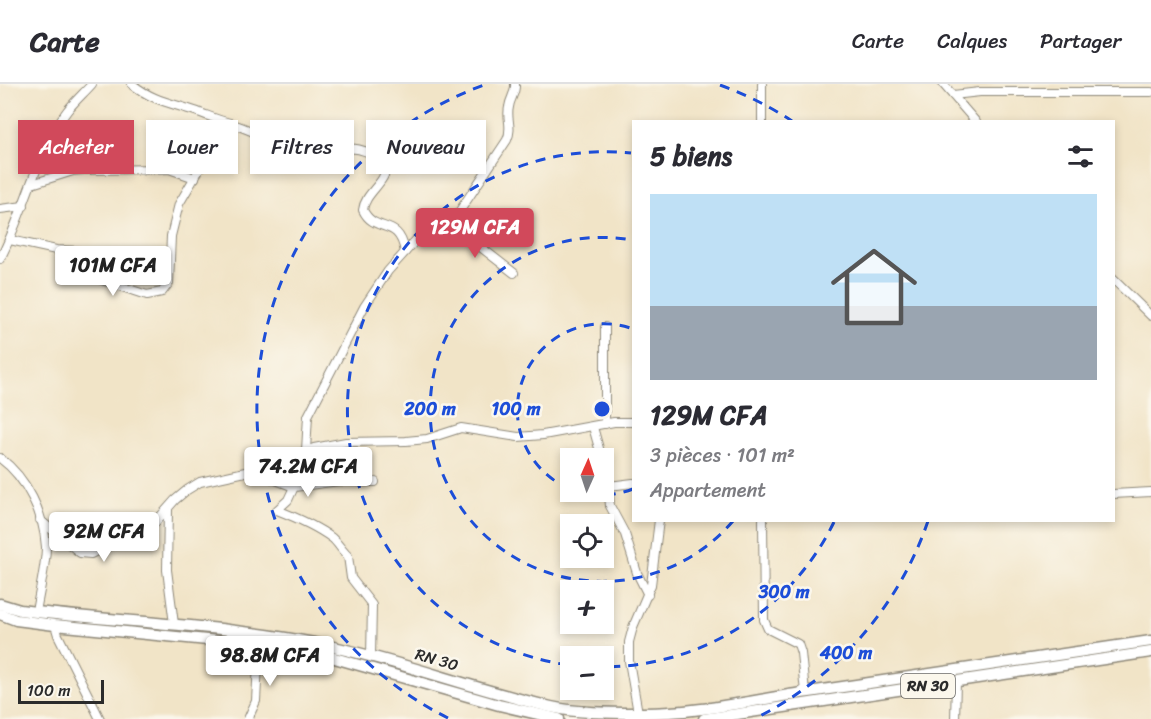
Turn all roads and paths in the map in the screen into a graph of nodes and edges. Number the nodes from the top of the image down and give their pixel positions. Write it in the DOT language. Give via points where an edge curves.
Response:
graph roads {
  1 [pos="92,84"];
  2 [pos="132,84"];
  3 [pos="762,84"];
  4 [pos="943,84"];
  5 [pos="517,86"];
  6 [pos="980,88"];
  7 [pos="1151,92"];
  8 [pos="953,95"];
  9 [pos="216,120"];
  10 [pos="762,120"];
  11 [pos="974,120"];
  12 [pos="238,126"];
  13 [pos="197,174"];
  14 [pos="195,178"];
  15 [pos="32,184"];
  16 [pos="24,207"];
  17 [pos="0,209"];
  18 [pos="451,224"];
  19 [pos="10,240"];
  20 [pos="405,252"];
  21 [pos="0,259"];
  22 [pos="514,273"];
  23 [pos="1115,281"];
  24 [pos="1151,316"];
  25 [pos="605,327"];
  26 [pos="632,422"];
  27 [pos="605,424"];
  28 [pos="593,427"];
  29 [pos="599,448"];
  30 [pos="306,450"];
  31 [pos="0,458"];
  32 [pos="259,469"];
  33 [pos="375,482"];
  34 [pos="632,483"];
  35 [pos="614,485"];
  36 [pos="294,487"];
  37 [pos="1151,492"];
  38 [pos="1115,494"];
  39 [pos="610,502"];
  40 [pos="168,510"];
  41 [pos="40,520"];
  42 [pos="659,522"];
  43 [pos="763,522"];
  44 [pos="648,594"];
  45 [pos="0,604"];
  46 [pos="36,612"];
  47 [pos="0,614"];
  48 [pos="174,624"];
  49 [pos="55,625"];
  50 [pos="1151,641"];
  51 [pos="259,645"];
  52 [pos="1151,652"];
  53 [pos="371,656"];
  54 [pos="956,682"];
  55 [pos="805,692"];
  56 [pos="638,714"];
  57 [pos="777,714"];
  58 [pos="250,718"];
  59 [pos="100,719"];
  60 [pos="558,719"];
  61 [pos="704,719"];
  62 [pos="955,719"];
  1 -- 15 [label="street" via="66,112"];
  2 -- 9 [label="street" via="152,99"];
  3 -- 10 [label="street"];
  4 -- 8 [label="street"];
  5 -- 18 [label="street" via="508,109 510,134"];
  6 -- 7 [label="street"];
  6 -- 8 [label="street"];
  8 -- 11 [label="street"];
  12 -- 20 [label="street" via="295,148 357,148 372,153 387,170 363,210 375,223 401,236"];
  13 -- 14 [label="street"];
  14 -- 15 [label="street" via="169,169 84,170"];
  14 -- 19 [label="street" via="177,210 168,286 154,295 87,275 85,254 81,251"];
  15 -- 16 [label="street"];
  16 -- 17 [label="street"];
  16 -- 19 [label="street"];
  18 -- 20 [label="street" via="420,236"];
  18 -- 22 [label="street"];
  19 -- 21 [label="street"];
  20 -- 30 [label="street" via="364,307 315,400 307,425"];
  23 -- 24 [label="street"];
  25 -- 27 [label="street"];
  26 -- 27 [label="street"];
  27 -- 28 [label="street"];
  28 -- 29 [label="street"];
  28 -- 30 [label="street" via="518,437 461,428 428,439 346,442"];
  30 -- 32 [label="street"];
  31 -- 41 [label="street" via="26,485"];
  32 -- 36 [label="street"];
  32 -- 40 [label="street" via="200,482 186,490"];
  33 -- 36 [label="street" via="339,481"];
  34 -- 35 [label="street"];
  36 -- 53 [label="street" via="288,501 277,510 333,539 348,556 351,578 372,605"];
  37 -- 38 [label="street"];
  39 -- 44 [label="street"];
  40 -- 41 [label="street" via="144,535 86,555"];
  40 -- 48 [label="street" via="167,570"];
  41 -- 46 [label="street" via="45,554"];
  42 -- 44 [label="street"];
  43 -- 55 [label="street" via="764,620 768,629 798,644"];
  44 -- 56 [label="street" via="629,642"];
  45 -- 46 [label="main road, RN 30 / RN 30"];
  46 -- 48 [label="main road, RN 30 / RN 30"];
  47 -- 49 [label="main road, RN 30"];
  48 -- 53 [label="main road, RN 30 / RN 30" via="326,645"];
  49 -- 51 [label="main road, RN 30"];
  49 -- 59 [label="street"];
  50 -- 55 [label="main road, RN 30 / RN 30"];
  51 -- 58 [label="street" via="256,702"];
  51 -- 60 [label="main road, RN 30" via="324,655"];
  52 -- 54 [label="main road, RN 30"];
  53 -- 56 [label="main road, RN 30 / RN 30" via="554,708"];
  54 -- 57 [label="main road, RN 30"];
  54 -- 62 [label="street"];
  55 -- 56 [label="main road, RN 30 / RN 30" via="680,712"];
  57 -- 61 [label="main road, RN 30"];
}
